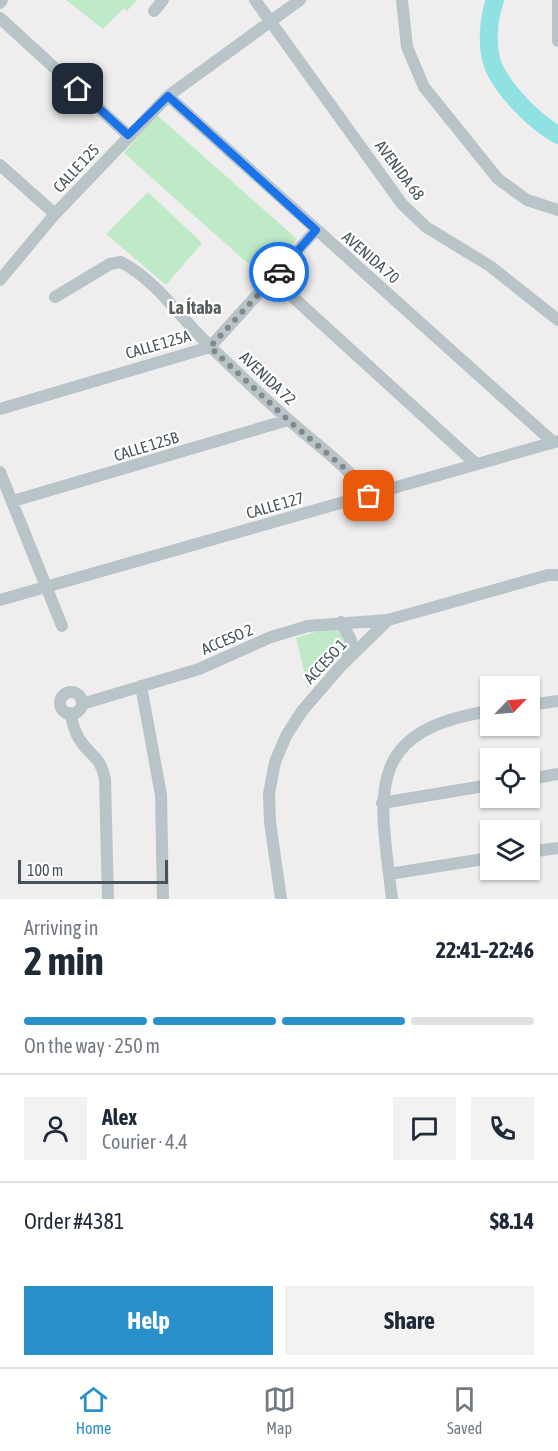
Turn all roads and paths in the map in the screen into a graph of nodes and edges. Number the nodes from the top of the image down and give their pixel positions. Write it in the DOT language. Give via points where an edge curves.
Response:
graph roads {
  1 [pos="163,0"];
  2 [pos="255,0"];
  3 [pos="300,0"];
  4 [pos="402,0"];
  5 [pos="558,1"];
  6 [pos="154,10"];
  7 [pos="0,18"];
  8 [pos="269,21"];
  9 [pos="558,41"];
  10 [pos="168,96"];
  11 [pos="128,135"];
  12 [pos="0,165"];
  13 [pos="558,210"];
  14 [pos="55,214"];
  15 [pos="316,230"];
  16 [pos="273,279"];
  17 [pos="0,280"];
  18 [pos="55,297"];
  19 [pos="558,320"];
  20 [pos="210,347"];
  21 [pos="0,409"];
  22 [pos="288,420"];
  23 [pos="556,442"];
  24 [pos="475,463"];
  25 [pos="0,472"];
  26 [pos="369,496"];
  27 [pos="13,501"];
  28 [pos="558,575"];
  29 [pos="44,587"];
  30 [pos="0,600"];
  31 [pos="388,620"];
  32 [pos="341,622"];
  33 [pos="62,626"];
  34 [pos="347,660"];
  35 [pos="141,686"];
  36 [pos="558,701"];
  37 [pos="82,704"];
  38 [pos="540,704"];
  39 [pos="70,713"];
  40 [pos="480,713"];
  41 [pos="558,774"];
  42 [pos="540,777"];
  43 [pos="480,787"];
  44 [pos="382,803"];
  45 [pos="558,848"];
  46 [pos="540,851"];
  47 [pos="480,860"];
  48 [pos="389,874"];
  49 [pos="108,899"];
  50 [pos="163,899"];
  51 [pos="281,899"];
  52 [pos="392,899"];
  1 -- 6 [label="street"];
  2 -- 8 [label="street, AVENIDA 68"];
  3 -- 8 [label="street, CALLE 125"];
  4 -- 13 [label="street" via="407,46 423,87 498,179 527,200"];
  5 -- 9 [label="street"];
  7 -- 11 [label="street"];
  8 -- 10 [label="street, CALLE 125"];
  8 -- 19 [label="street, AVENIDA 68" via="402,204 426,227 490,266"];
  10 -- 11 [label="street, CALLE 125"];
  10 -- 15 [label="street, AVENIDA 70"];
  11 -- 14 [label="street, CALLE 125"];
  12 -- 14 [label="street"];
  14 -- 17 [label="street, CALLE 125"];
  15 -- 16 [label="street, CALLE 125A"];
  15 -- 23 [label="street, AVENIDA 70"];
  16 -- 20 [label="street, CALLE 125A"];
  16 -- 24 [label="street"];
  18 -- 20 [label="street, AVENIDA 72" via="120,262 172,304"];
  20 -- 21 [label="street, CALLE 125A"];
  20 -- 22 [label="street, AVENIDA 72"];
  22 -- 26 [label="street, AVENIDA 72" via="356,478"];
  22 -- 27 [label="street, CALLE 125B"];
  23 -- 24 [label="street, CALLE 127"];
  24 -- 26 [label="street, CALLE 127"];
  25 -- 27 [label="street"];
  26 -- 29 [label="street, CALLE 127"];
  27 -- 29 [label="street"];
  28 -- 31 [label="street, ACCESO 1"];
  29 -- 30 [label="street, CALLE 127"];
  29 -- 33 [label="street"];
  31 -- 32 [label="street, ACCESO 2"];
  31 -- 34 [label="street, ACCESO 1"];
  32 -- 34 [label="street" via="351,640"];
  32 -- 35 [label="street, ACCESO 2" via="308,626 272,637 199,669"];
  34 -- 51 [label="street, ACCESO 1" via="302,711 275,762 269,794 270,822"];
  35 -- 37 [label="street, ACCESO 2"];
  35 -- 50 [label="street" via="161,795"];
  36 -- 38 [label="street"];
  37 -- 39 [label="street"];
  37 -- 39 [label="street" via="77,693 66,693 60,700 61,706"];
  39 -- 49 [label="street" via="81,743 102,766 105,779"];
  40 -- 44 [label="street" via="445,720 405,746 390,765"];
  41 -- 42 [label="street"];
  43 -- 44 [label="street"];
  44 -- 48 [label="street"];
  45 -- 46 [label="street"];
  47 -- 48 [label="street"];
  48 -- 52 [label="street"];
}
